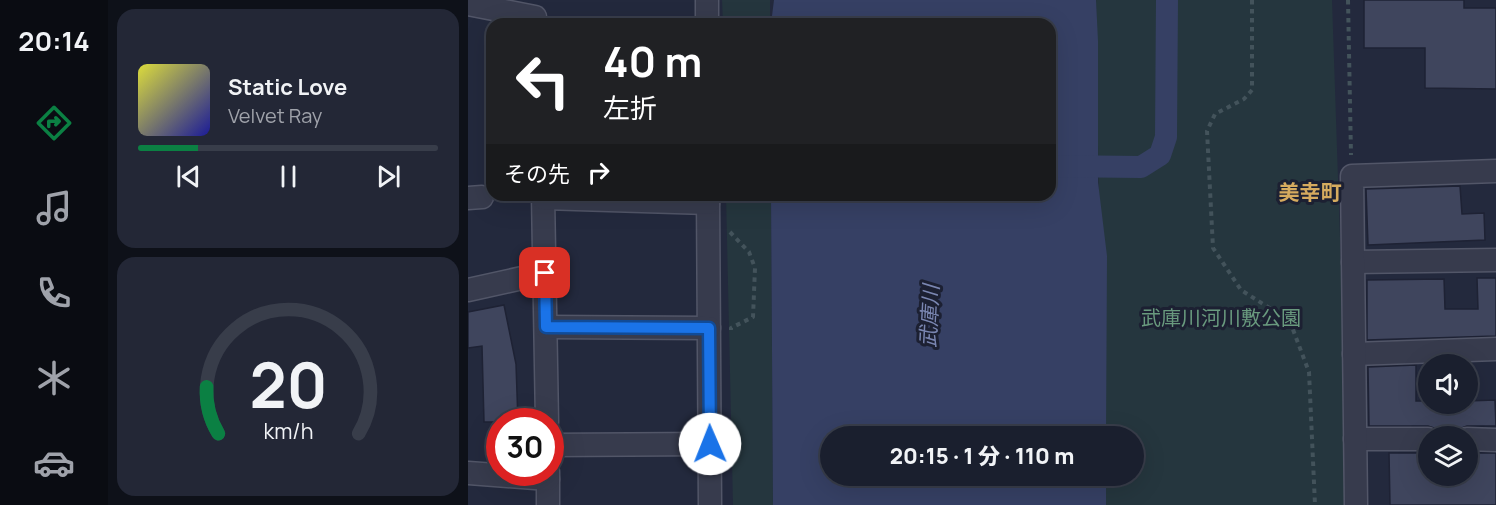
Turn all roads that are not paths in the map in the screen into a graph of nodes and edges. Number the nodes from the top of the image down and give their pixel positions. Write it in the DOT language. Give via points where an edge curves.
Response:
graph roads {
  1 [pos="707,0"];
  2 [pos="468,4"];
  3 [pos="535,14"];
  4 [pos="707,18"];
  5 [pos="1496,171"];
  6 [pos="543,201"];
  7 [pos="708,201"];
  8 [pos="1496,260"];
  9 [pos="1353,262"];
  10 [pos="545,273"];
  11 [pos="468,290"];
  12 [pos="546,327"];
  13 [pos="709,328"];
  14 [pos="1496,349"];
  15 [pos="1354,354"];
  16 [pos="547,408"];
  17 [pos="1355,439"];
  18 [pos="1418,439"];
  19 [pos="1478,440"];
  20 [pos="1496,440"];
  21 [pos="710,444"];
  22 [pos="564,445"];
  23 [pos="468,473"];
  24 [pos="486,474"];
  25 [pos="548,486"];
  26 [pos="548,505"];
  27 [pos="710,505"];
  28 [pos="1356,505"];
  1 -- 4 [label="street"];
  2 -- 3 [label="street"];
  5 -- 9 [label="street" via="1352,176"];
  6 -- 10 [label="street"];
  7 -- 13 [label="street"];
  8 -- 9 [label="street"];
  9 -- 15 [label="street"];
  10 -- 11 [label="street"];
  10 -- 12 [label="street"];
  12 -- 13 [label="street"];
  12 -- 16 [label="street"];
  13 -- 21 [label="street"];
  14 -- 15 [label="street"];
  15 -- 17 [label="street"];
  17 -- 18 [label="street"];
  17 -- 28 [label="street"];
  19 -- 20 [label="street"];
  21 -- 22 [label="street"];
  21 -- 27 [label="street"];
  23 -- 24 [label="street"];
  25 -- 26 [label="street"];
}
